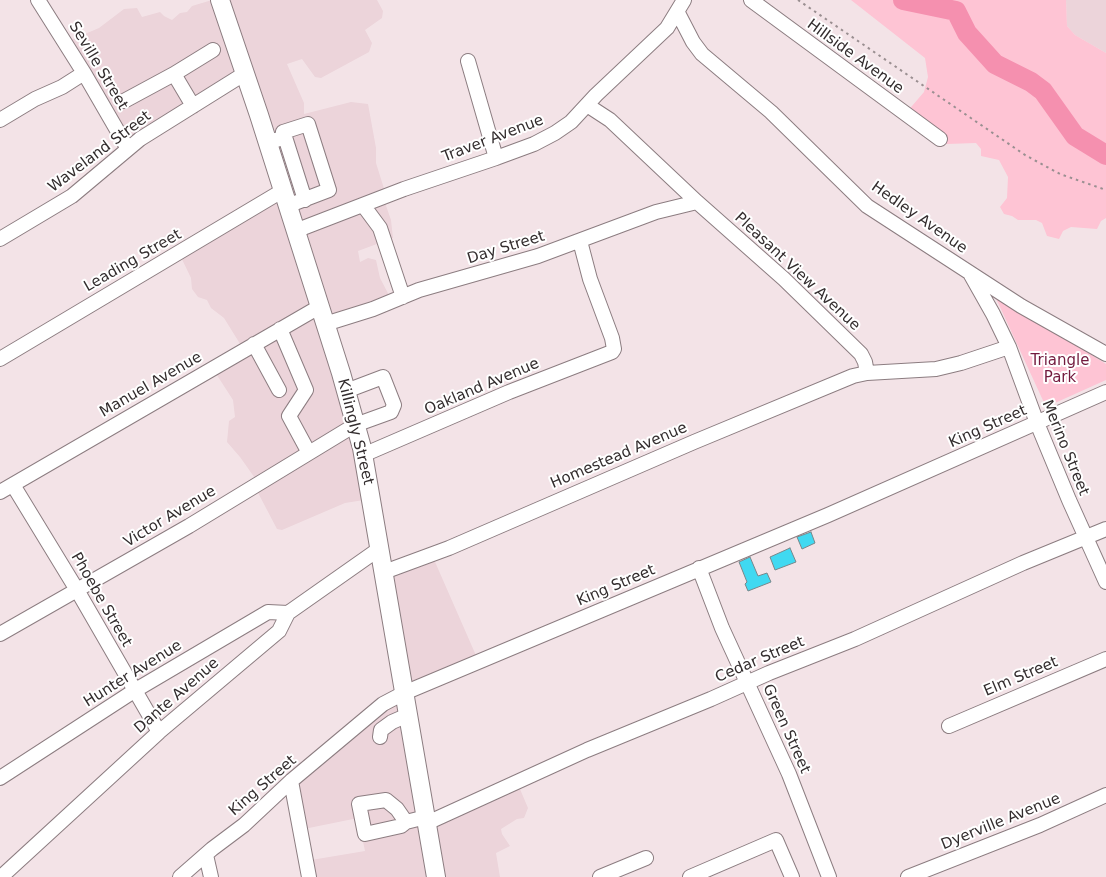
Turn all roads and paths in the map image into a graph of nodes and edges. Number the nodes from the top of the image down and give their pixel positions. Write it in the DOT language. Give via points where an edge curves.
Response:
graph roads {
  1 [pos="38,0"];
  2 [pos="220,0"];
  3 [pos="684,0"];
  4 [pos="751,0"];
  5 [pos="798,0"];
  6 [pos="678,13"];
  7 [pos="212,50"];
  8 [pos="468,61"];
  9 [pos="84,73"];
  10 [pos="174,74"];
  11 [pos="244,74"];
  12 [pos="124,101"];
  13 [pos="586,105"];
  14 [pos="194,106"];
  15 [pos="0,120"];
  16 [pos="285,137"];
  17 [pos="940,139"];
  18 [pos="267,143"];
  19 [pos="128,149"];
  20 [pos="496,158"];
  21 [pos="1106,190"];
  22 [pos="285,199"];
  23 [pos="304,200"];
  24 [pos="697,202"];
  25 [pos="363,205"];
  26 [pos="295,231"];
  27 [pos="0,239"];
  28 [pos="580,241"];
  29 [pos="969,273"];
  30 [pos="402,297"];
  31 [pos="319,307"];
  32 [pos="324,324"];
  33 [pos="280,329"];
  34 [pos="254,344"];
  35 [pos="1008,347"];
  36 [pos="1106,354"];
  37 [pos="0,359"];
  38 [pos="867,373"];
  39 [pos="279,390"];
  40 [pos="346,391"];
  41 [pos="1106,392"];
  42 [pos="1037,423"];
  43 [pos="355,425"];
  44 [pos="309,453"];
  45 [pos="363,455"];
  46 [pos="13,485"];
  47 [pos="0,492"];
  48 [pos="1106,529"];
  49 [pos="1086,538"];
  50 [pos="379,549"];
  51 [pos="699,568"];
  52 [pos="384,572"];
  53 [pos="1106,582"];
  54 [pos="78,590"];
  55 [pos="288,613"];
  56 [pos="0,634"];
  57 [pos="1106,659"];
  58 [pos="748,682"];
  59 [pos="134,691"];
  60 [pos="404,693"];
  61 [pos="408,715"];
  62 [pos="949,726"];
  63 [pos="159,732"];
  64 [pos="380,737"];
  65 [pos="0,778"];
  66 [pos="291,781"];
  67 [pos="1106,795"];
  68 [pos="427,820"];
  69 [pos="406,822"];
  70 [pos="206,855"];
  71 [pos="646,858"];
  72 [pos="1,877"];
  73 [pos="180,877"];
  74 [pos="211,877"];
  75 [pos="309,877"];
  76 [pos="436,877"];
  77 [pos="600,877"];
  78 [pos="690,877"];
  79 [pos="792,877"];
  80 [pos="829,877"];
  81 [pos="908,877"];
  1 -- 9 [label="street, Seville Street"];
  2 -- 11 [label="main road, Killingly Street"];
  3 -- 6 [label="street, Traver Avenue"];
  4 -- 17 [label="street, Hillside Avenue"];
  5 -- 21 [label="path" via="1025,155 1060,174"];
  6 -- 13 [label="street, Traver Avenue" via="667,28"];
  6 -- 29 [label="street, Hedley Avenue" via="702,54 771,112 867,206"];
  7 -- 10 [label="street"];
  8 -- 20 [label="street"];
  9 -- 15 [label="street"];
  9 -- 19 [label="street, Seville Street"];
  10 -- 12 [label="street"];
  10 -- 14 [label="street"];
  11 -- 14 [label="street, Waveland Street"];
  11 -- 18 [label="main road, Killingly Street"];
  13 -- 20 [label="street, Traver Avenue" via="571,122 555,133"];
  13 -- 24 [label="street, Pleasant View Avenue" via="610,120"];
  14 -- 19 [label="street, Waveland Street"];
  16 -- 18 [label="street"];
  16 -- 23 [label="street"];
  16 -- 23 [label="street, Leading Street" via="283,132 308,124 329,190"];
  18 -- 22 [label="main road, Killingly Street"];
  19 -- 27 [label="street, Waveland Street" via="72,196"];
  20 -- 25 [label="street, Traver Avenue"];
  22 -- 23 [label="street, Leading Street"];
  22 -- 26 [label="main road, Killingly Street"];
  22 -- 37 [label="street, Leading Street"];
  24 -- 28 [label="street, Day Street" via="656,212"];
  24 -- 38 [label="street, Pleasant View Avenue" via="784,279 861,354"];
  25 -- 26 [label="street, Traver Avenue"];
  25 -- 30 [label="street" via="380,228"];
  26 -- 31 [label="main road, Killingly Street"];
  28 -- 30 [label="street, Day Street"];
  28 -- 45 [label="street, Oakland Avenue" via="612,338 612,352"];
  29 -- 35 [label="street, Merino Street"];
  29 -- 36 [label="street, Hedley Avenue"];
  30 -- 32 [label="street, Day Street"];
  31 -- 32 [label="main road, Killingly Street"];
  31 -- 33 [label="street, Manuel Avenue"];
  32 -- 40 [label="main road, Killingly Street"];
  33 -- 34 [label="street, Manuel Avenue"];
  33 -- 44 [label="street" via="306,390 289,416"];
  34 -- 39 [label="street"];
  34 -- 46 [label="street, Manuel Avenue"];
  35 -- 38 [label="street" via="936,369"];
  35 -- 42 [label="street, Merino Street"];
  38 -- 52 [label="street, Homestead Avenue" via="829,385"];
  40 -- 43 [label="main road, Killingly Street"];
  40 -- 43 [label="street, Victor Avenue" via="383,377 394,405 391,412"];
  41 -- 42 [label="street, King Street"];
  42 -- 49 [label="street, Merino Street"];
  42 -- 51 [label="street, King Street"];
  43 -- 44 [label="street, Victor Avenue"];
  43 -- 45 [label="main road, Killingly Street"];
  44 -- 54 [label="street, Victor Avenue"];
  45 -- 50 [label="main road, Killingly Street"];
  46 -- 47 [label="street, Manuel Avenue"];
  46 -- 54 [label="street, Phoebe Street"];
  48 -- 49 [label="street, Cedar Street"];
  49 -- 53 [label="street, Merino Street"];
  49 -- 58 [label="street, Cedar Street"];
  50 -- 52 [label="main road, Killingly Street"];
  50 -- 55 [label="street, Dante Avenue"];
  51 -- 58 [label="street, Green Street" via="722,628"];
  51 -- 60 [label="street, King Street"];
  52 -- 60 [label="main road, Killingly Street"];
  54 -- 56 [label="street, Victor Avenue"];
  54 -- 59 [label="street, Phoebe Street"];
  55 -- 59 [label="street, Hunter Avenue" via="268,612"];
  55 -- 63 [label="street, Dante Avenue" via="279,631"];
  57 -- 62 [label="street, Elm Street"];
  58 -- 68 [label="street, Cedar Street"];
  58 -- 80 [label="street, Green Street" via="789,774"];
  59 -- 63 [label="street, Phoebe Street"];
  59 -- 65 [label="street, Hunter Avenue"];
  60 -- 61 [label="main road, Killingly Street"];
  60 -- 66 [label="street, King Street" via="383,704"];
  61 -- 64 [label="street" via="386,726"];
  61 -- 68 [label="main road, Killingly Street"];
  63 -- 72 [label="street, Dante Avenue"];
  66 -- 70 [label="street, King Street"];
  66 -- 75 [label="street"];
  67 -- 81 [label="street, Dyerville Avenue"];
  68 -- 69 [label="street, Cedar Street"];
  68 -- 76 [label="main road, Killingly Street"];
  70 -- 73 [label="street, King Street"];
  70 -- 74 [label="street"];
  71 -- 77 [label="street"];
  78 -- 79 [label="street" via="776,840"];
}
